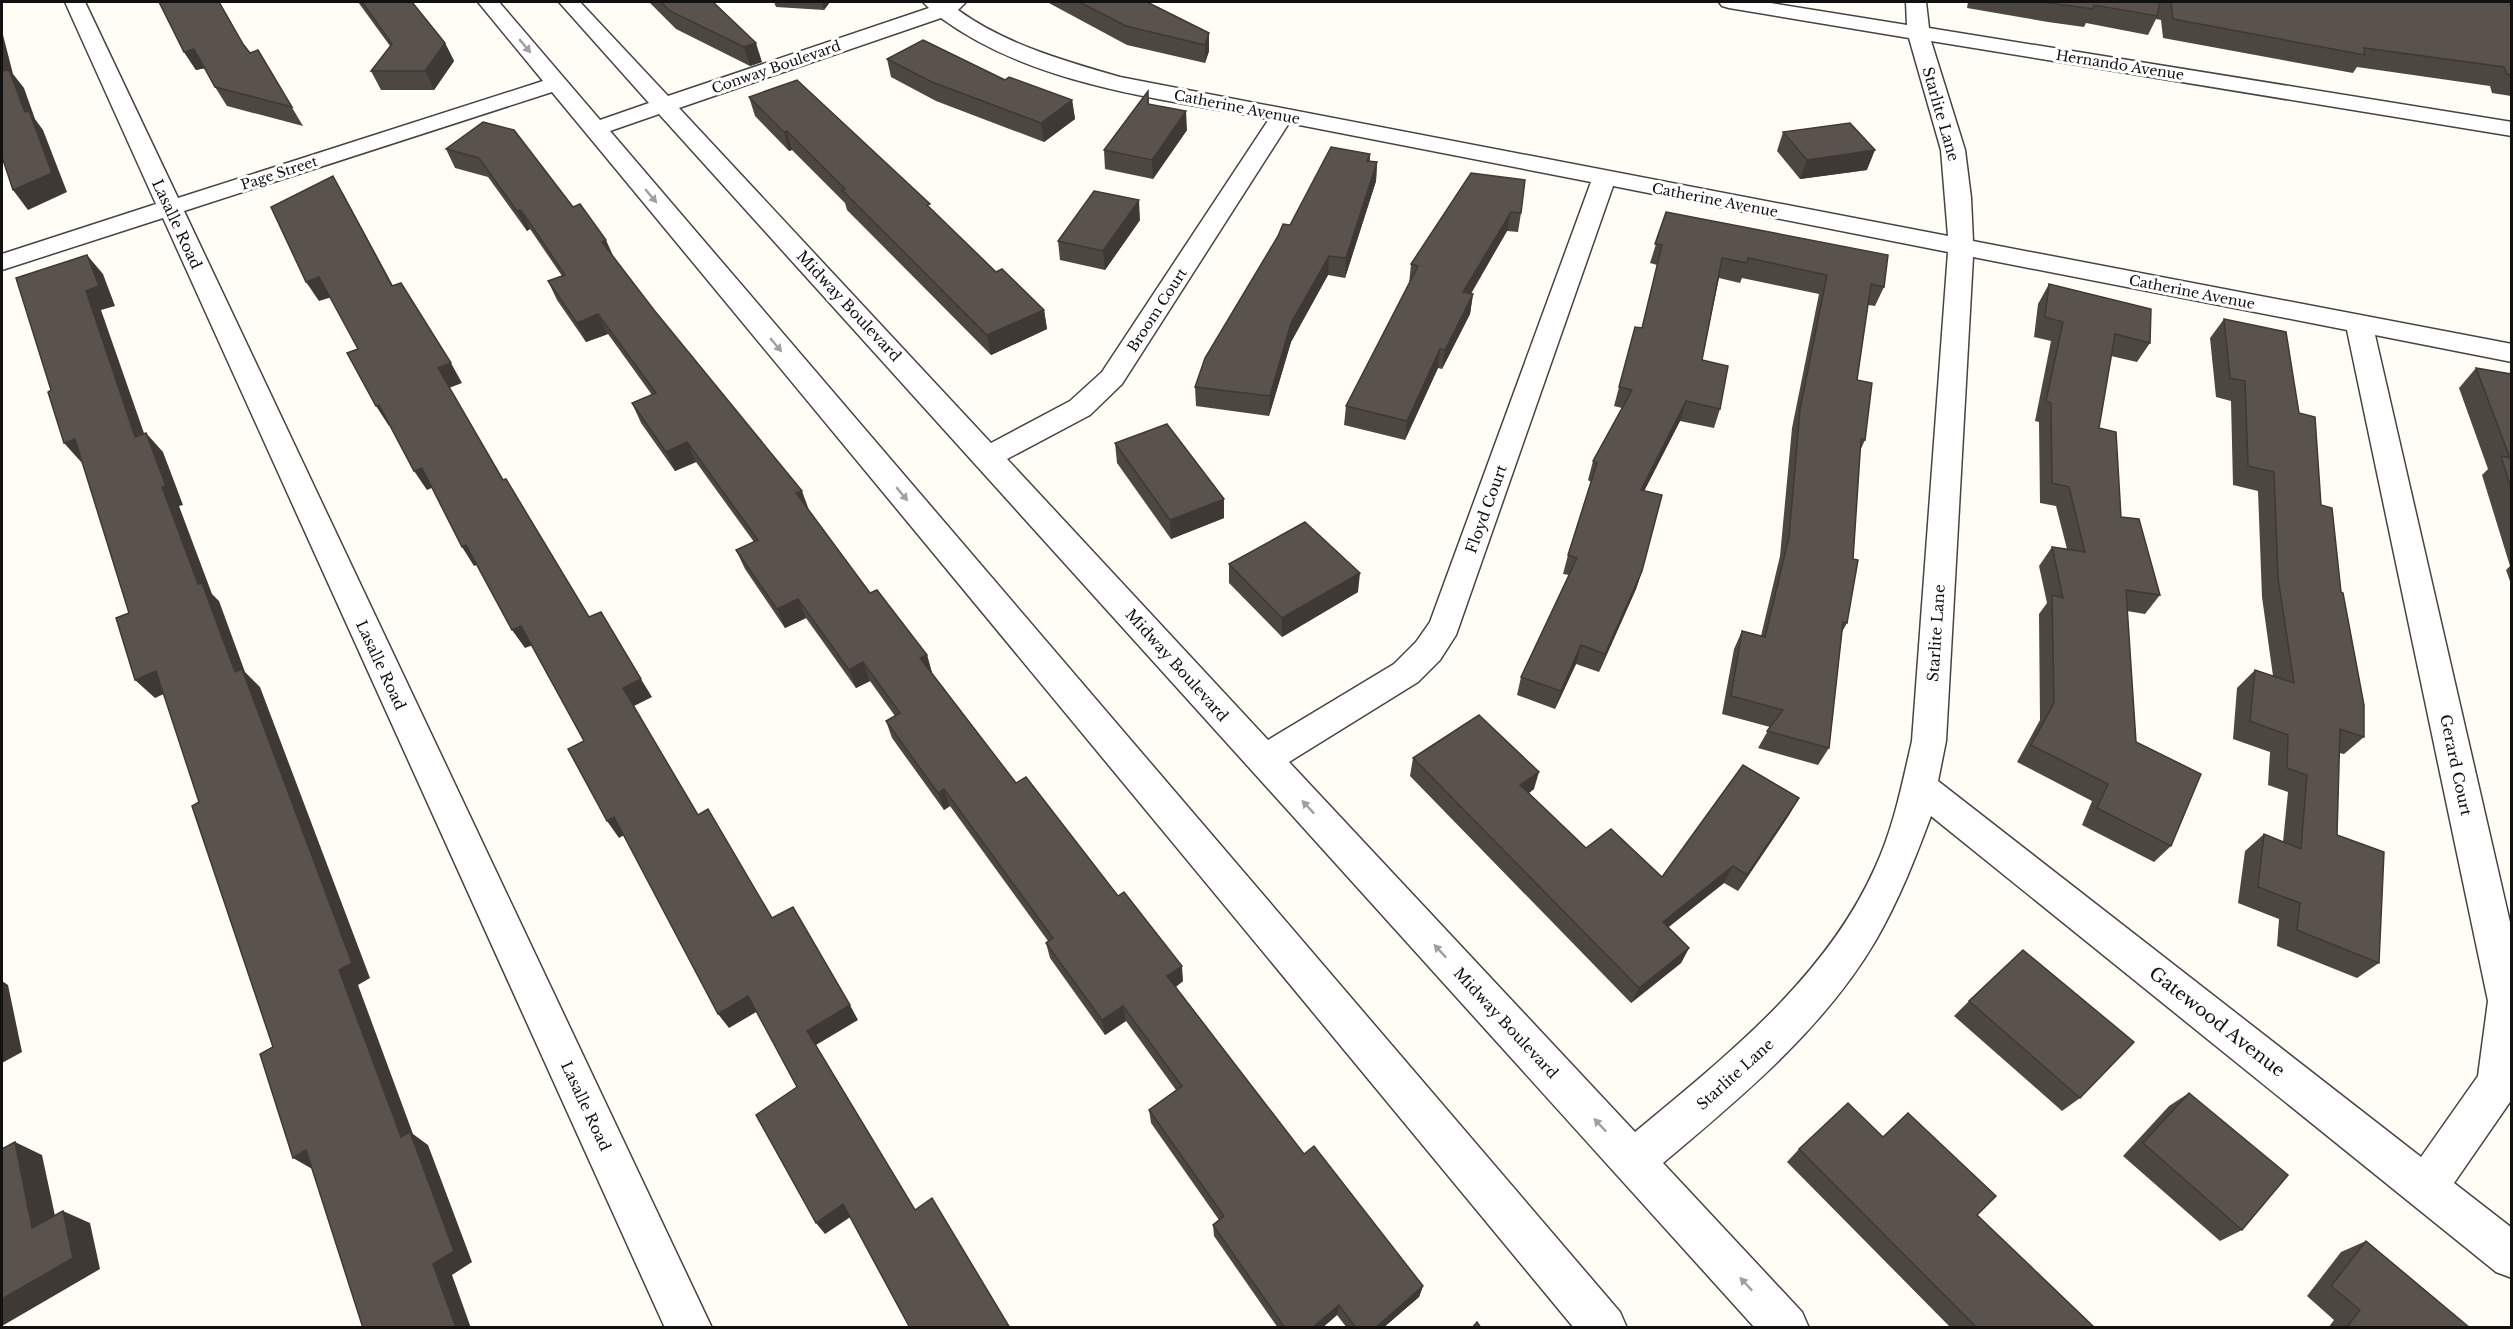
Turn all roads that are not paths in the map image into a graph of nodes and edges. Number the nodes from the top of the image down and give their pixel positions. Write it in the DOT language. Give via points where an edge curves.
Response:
graph roads {
  1 [pos="75,2"];
  2 [pos="488,2"];
  3 [pos="569,2"];
  4 [pos="1729,2"];
  5 [pos="1917,2"];
  6 [pos="944,4"];
  7 [pos="1919,33"];
  8 [pos="556,84"];
  9 [pos="664,105"];
  10 [pos="1282,116"];
  11 [pos="594,129"];
  12 [pos="2511,129"];
  13 [pos="1604,178"];
  14 [pos="170,208"];
  15 [pos="1961,247"];
  16 [pos="2,262"];
  17 [pos="2359,324"];
  18 [pos="2511,353"];
  19 [pos="987,457"];
  20 [pos="1264,759"];
  21 [pos="1922,788"];
  22 [pos="1633,1161"];
  23 [pos="2425,1188"];
  24 [pos="2511,1256"];
  25 [pos="689,1328"];
  26 [pos="1604,1328"];
  27 [pos="1786,1328"];
  1 -- 14 [label="street, Lasalle Road"];
  2 -- 8 [label="street, one-way"];
  3 -- 9 [label="street, Midway Boulevard"];
  4 -- 7 [label="street, Hernando Avenue"];
  5 -- 7 [label="street, Starlite Lane"];
  6 -- 9 [label="street, Conway Boulevard"];
  6 -- 10 [label="street, Catherine Avenue" via="1000,43 1061,67 1117,83"];
  7 -- 12 [label="street, Hernando Avenue"];
  7 -- 15 [label="street, Starlite Lane" via="1955,159 1961,202"];
  8 -- 11 [label="street"];
  8 -- 14 [label="street, Page Street"];
  9 -- 11 [label="street, Conway Boulevard"];
  9 -- 19 [label="street, Midway Boulevard"];
  10 -- 13 [label="street, Catherine Avenue"];
  10 -- 19 [label="street, Broom Court" via="1112,378 1080,408"];
  11 -- 26 [label="street, one-way"];
  13 -- 15 [label="street, Catherine Avenue"];
  13 -- 20 [label="street, Floyd Court" via="1445,626 1406,673"];
  14 -- 16 [label="street, Page Street"];
  14 -- 25 [label="street, Lasalle Road"];
  15 -- 17 [label="street, Catherine Avenue"];
  15 -- 21 [label="street, Starlite Lane" via="1929,741"];
  17 -- 18 [label="street, Catherine Avenue"];
  17 -- 23 [label="street, Gerard Court" via="2508,1001 2498,1083"];
  19 -- 20 [label="street, Midway Boulevard"];
  22 -- 20 [label="street, Midway Boulevard, one-way"];
  21 -- 22 [label="street, Starlite Lane" via="1890,880 1872,915 1815,995 1726,1085"];
  21 -- 23 [label="street, Gatewood Avenue"];
  27 -- 22 [label="street, Midway Boulevard, one-way"];
  23 -- 24 [label="street, Gatewood Avenue"];
}
